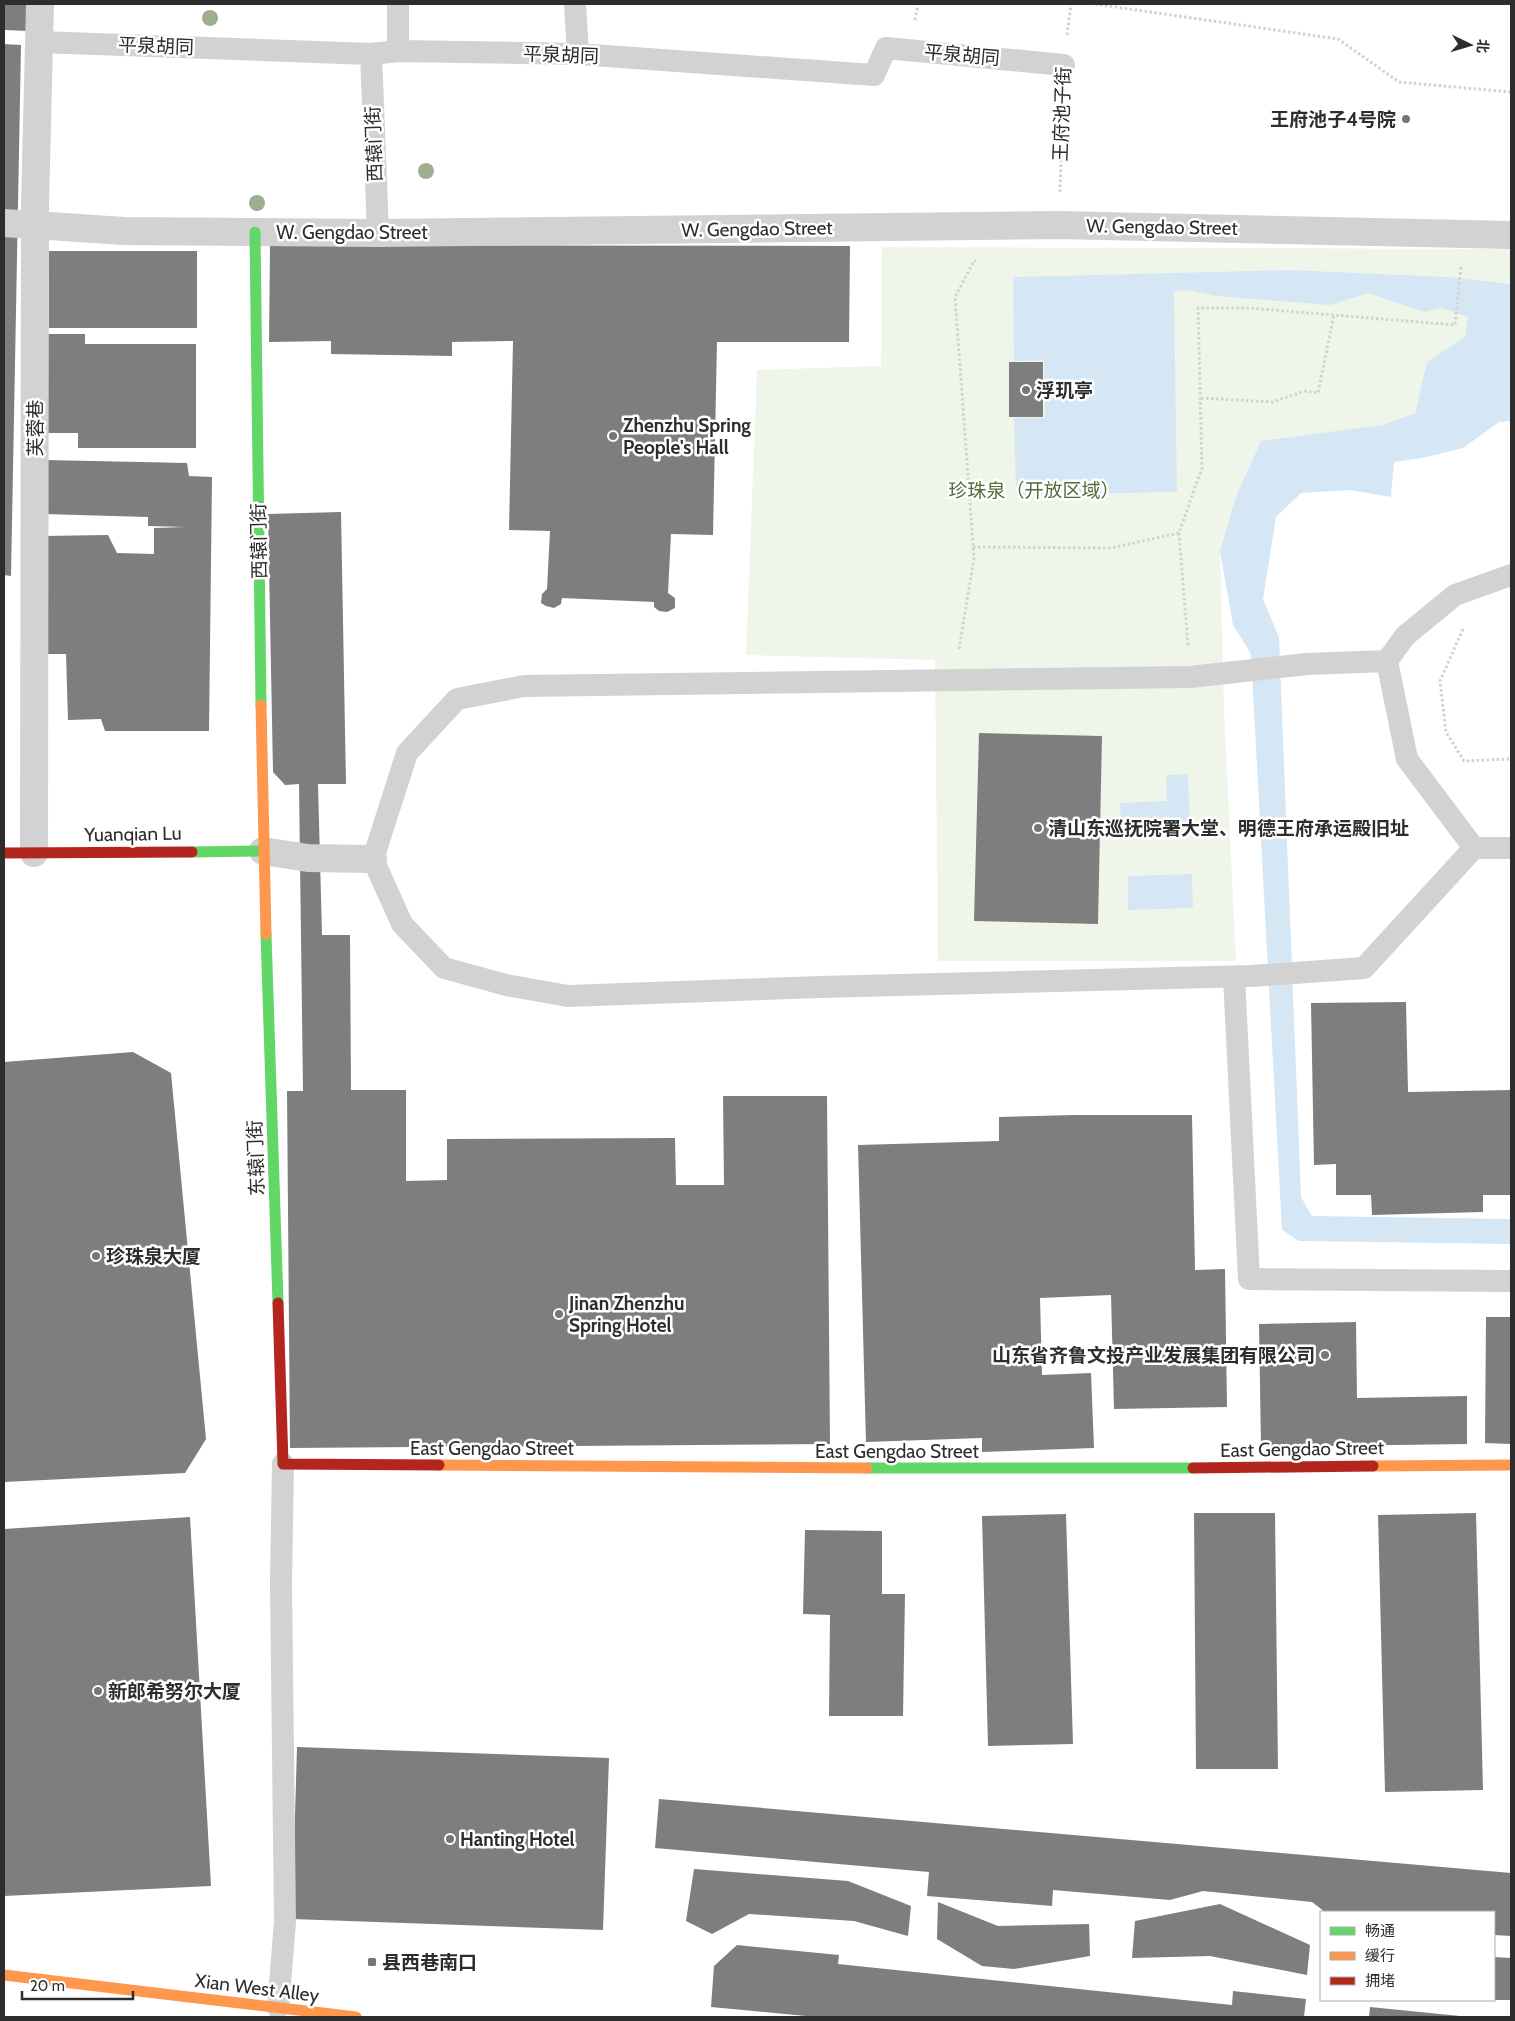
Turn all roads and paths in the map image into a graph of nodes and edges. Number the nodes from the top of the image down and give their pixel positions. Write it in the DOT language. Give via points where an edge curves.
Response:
graph roads {
  1 [pos="40,4"];
  2 [pos="398,4"];
  3 [pos="575,4"];
  4 [pos="1071,4"];
  5 [pos="1095,4"];
  6 [pos="39,42"];
  7 [pos="398,51"];
  8 [pos="371,54"];
  9 [pos="578,54"];
  10 [pos="1064,65"];
  11 [pos="1511,92"];
  12 [pos="4,224"];
  13 [pos="35,224"];
  14 [pos="1058,225"];
  15 [pos="255,232"];
  16 [pos="378,233"];
  17 [pos="1511,235"];
  18 [pos="983,261"];
  19 [pos="1461,265"];
  20 [pos="1334,315"];
  21 [pos="1200,398"];
  22 [pos="1179,533"];
  23 [pos="973,547"];
  24 [pos="1511,575"];
  25 [pos="1455,596"];
  26 [pos="1388,661"];
  27 [pos="1190,677"];
  28 [pos="954,680"];
  29 [pos="1511,759"];
  30 [pos="1474,848"];
  31 [pos="1511,848"];
  32 [pos="263,850"];
  33 [pos="4,853"];
  34 [pos="34,853"];
  35 [pos="373,859"];
  36 [pos="1234,976"];
  37 [pos="1511,1281"];
  38 [pos="283,1464"];
  39 [pos="1511,1465"];
  40 [pos="4,1975"];
  41 [pos="278,2008"];
  42 [pos="356,2017"];
  1 -- 6 [label="street, 芙蓉巷"];
  2 -- 7 [label="lane"];
  3 -- 9 [label="lane"];
  4 -- 10 [label="path, 王府池子街"];
  5 -- 11 [label="path" via="1338,39 1399,82"];
  6 -- 8 [label="lane, 平泉胡同"];
  6 -- 13 [label="street, 芙蓉巷"];
  7 -- 8 [label="lane, 平泉胡同"];
  7 -- 9 [label="lane, 平泉胡同"];
  8 -- 16 [label="lane, 西辕门街"];
  9 -- 10 [label="lane, 平泉胡同" via="874,75 886,48"];
  10 -- 14 [label="path, 王府池子街"];
  12 -- 13 [label="street, W. Gengdao Street"];
  13 -- 15 [label="street, W. Gengdao Street" via="124,231"];
  13 -- 34 [label="street, 芙蓉巷"];
  14 -- 16 [label="street, W. Gengdao Street"];
  14 -- 17 [label="street, W. Gengdao Street"];
  15 -- 16 [label="street, W. Gengdao Street"];
  15 -- 32 [label="street, 西辕门街"];
  18 -- 23 [label="path" via="974,261 955,296"];
  19 -- 20 [label="path" via="1455,325"];
  20 -- 21 [label="path" via="1318,393 1305,391 1273,402"];
  20 -- 21 [label="path" via="1249,308 1198,308"];
  21 -- 22 [label="path" via="1202,468"];
  22 -- 23 [label="path" via="1111,548"];
  22 -- 27 [label="path"];
  23 -- 28 [label="path" via="974,558"];
  24 -- 25 [label="lane"];
  25 -- 26 [label="lane" via="1405,636"];
  25 -- 29 [label="path" via="1467,620 1440,681 1446,732 1464,761"];
  26 -- 27 [label="lane" via="1307,664"];
  26 -- 30 [label="lane" via="1407,759"];
  27 -- 28 [label="lane"];
  28 -- 35 [label="lane" via="524,686 457,699 407,753"];
  30 -- 31 [label="lane"];
  30 -- 36 [label="lane" via="1364,968"];
  32 -- 34 [label="street, Yuanqian Lu"];
  32 -- 35 [label="street" via="308,858"];
  32 -- 38 [label="street, 东辕门街"];
  33 -- 34 [label="street, Yuanqian Lu"];
  35 -- 36 [label="lane" via="402,924 444,968 506,985 568,996"];
  36 -- 37 [label="lane" via="1249,1279"];
  38 -- 39 [label="street, East Gengdao Street" via="1059,1469"];
  38 -- 41 [label="lane" via="281,1583 285,1922"];
  40 -- 41 [label="street, Xian West Alley"];
  41 -- 42 [label="street, Xian West Alley"];
}
